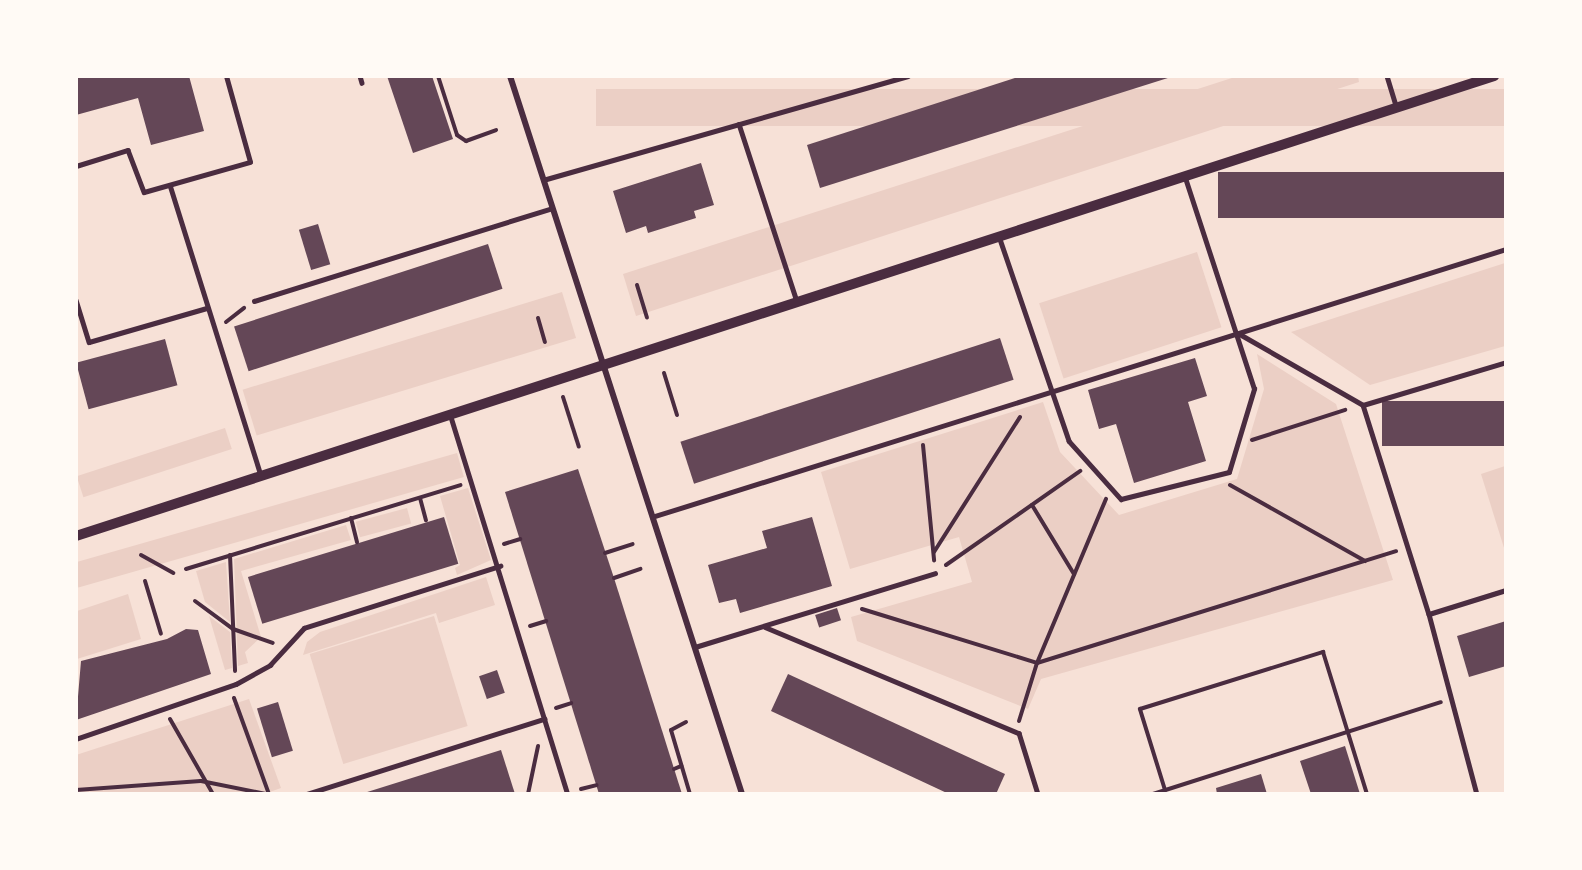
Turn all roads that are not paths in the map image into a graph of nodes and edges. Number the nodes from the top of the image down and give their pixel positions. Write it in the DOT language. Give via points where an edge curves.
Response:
graph roads {
  1 [pos="226,76"];
  2 [pos="360,76"];
  3 [pos="510,76"];
  4 [pos="907,76"];
  5 [pos="1387,76"];
  6 [pos="1494,76"];
  7 [pos="362,83"];
  8 [pos="1397,108"];
  9 [pos="740,124"];
  10 [pos="76,166"];
  11 [pos="1185,178"];
  12 [pos="543,180"];
  13 [pos="170,185"];
  14 [pos="552,208"];
  15 [pos="1000,239"];
  16 [pos="1506,249"];
  17 [pos="76,300"];
  18 [pos="254,301"];
  19 [pos="798,305"];
  20 [pos="207,308"];
  21 [pos="1238,333"];
  22 [pos="1506,362"];
  23 [pos="604,369"];
  24 [pos="1054,391"];
  25 [pos="1363,405"];
  26 [pos="451,417"];
  27 [pos="262,477"];
  28 [pos="652,517"];
  29 [pos="76,536"];
  30 [pos="500,566"];
  31 [pos="935,573"];
  32 [pos="1506,590"];
  33 [pos="1429,614"];
  34 [pos="765,627"];
  35 [pos="695,647"];
  36 [pos="544,719"];
  37 [pos="76,739"];
  38 [pos="307,794"];
  39 [pos="568,794"];
  40 [pos="742,794"];
  41 [pos="1038,794"];
  42 [pos="1477,794"];
  1 -- 13 [label="lane" via="250,162"];
  2 -- 7 [label="lane"];
  3 -- 12 [label="street"];
  4 -- 9 [label="lane"];
  5 -- 8 [label="lane"];
  6 -- 8 [label="street"];
  8 -- 11 [label="street"];
  9 -- 12 [label="lane"];
  9 -- 19 [label="lane"];
  10 -- 13 [label="lane" via="128,150 144,192"];
  11 -- 15 [label="street"];
  11 -- 21 [label="lane"];
  12 -- 14 [label="street"];
  13 -- 20 [label="lane"];
  14 -- 18 [label="lane"];
  14 -- 23 [label="street"];
  15 -- 19 [label="street"];
  15 -- 24 [label="lane"];
  16 -- 21 [label="lane"];
  17 -- 20 [label="lane" via="88,342"];
  19 -- 23 [label="street"];
  20 -- 27 [label="lane"];
  21 -- 24 [label="lane"];
  21 -- 24 [label="lane" via="1254,389 1228,472 1121,499 1069,441"];
  21 -- 25 [label="lane"];
  22 -- 25 [label="lane"];
  23 -- 26 [label="street"];
  23 -- 28 [label="street"];
  24 -- 28 [label="lane"];
  25 -- 33 [label="lane"];
  26 -- 27 [label="street"];
  26 -- 30 [label="lane"];
  27 -- 29 [label="street"];
  28 -- 35 [label="street"];
  30 -- 36 [label="lane"];
  30 -- 37 [label="lane" via="304,628 270,665 233,685"];
  31 -- 34 [label="lane"];
  32 -- 33 [label="lane"];
  33 -- 42 [label="lane"];
  34 -- 35 [label="lane"];
  34 -- 41 [label="lane" via="1015,732"];
  35 -- 40 [label="street"];
  36 -- 38 [label="lane"];
  36 -- 39 [label="lane"];
}
